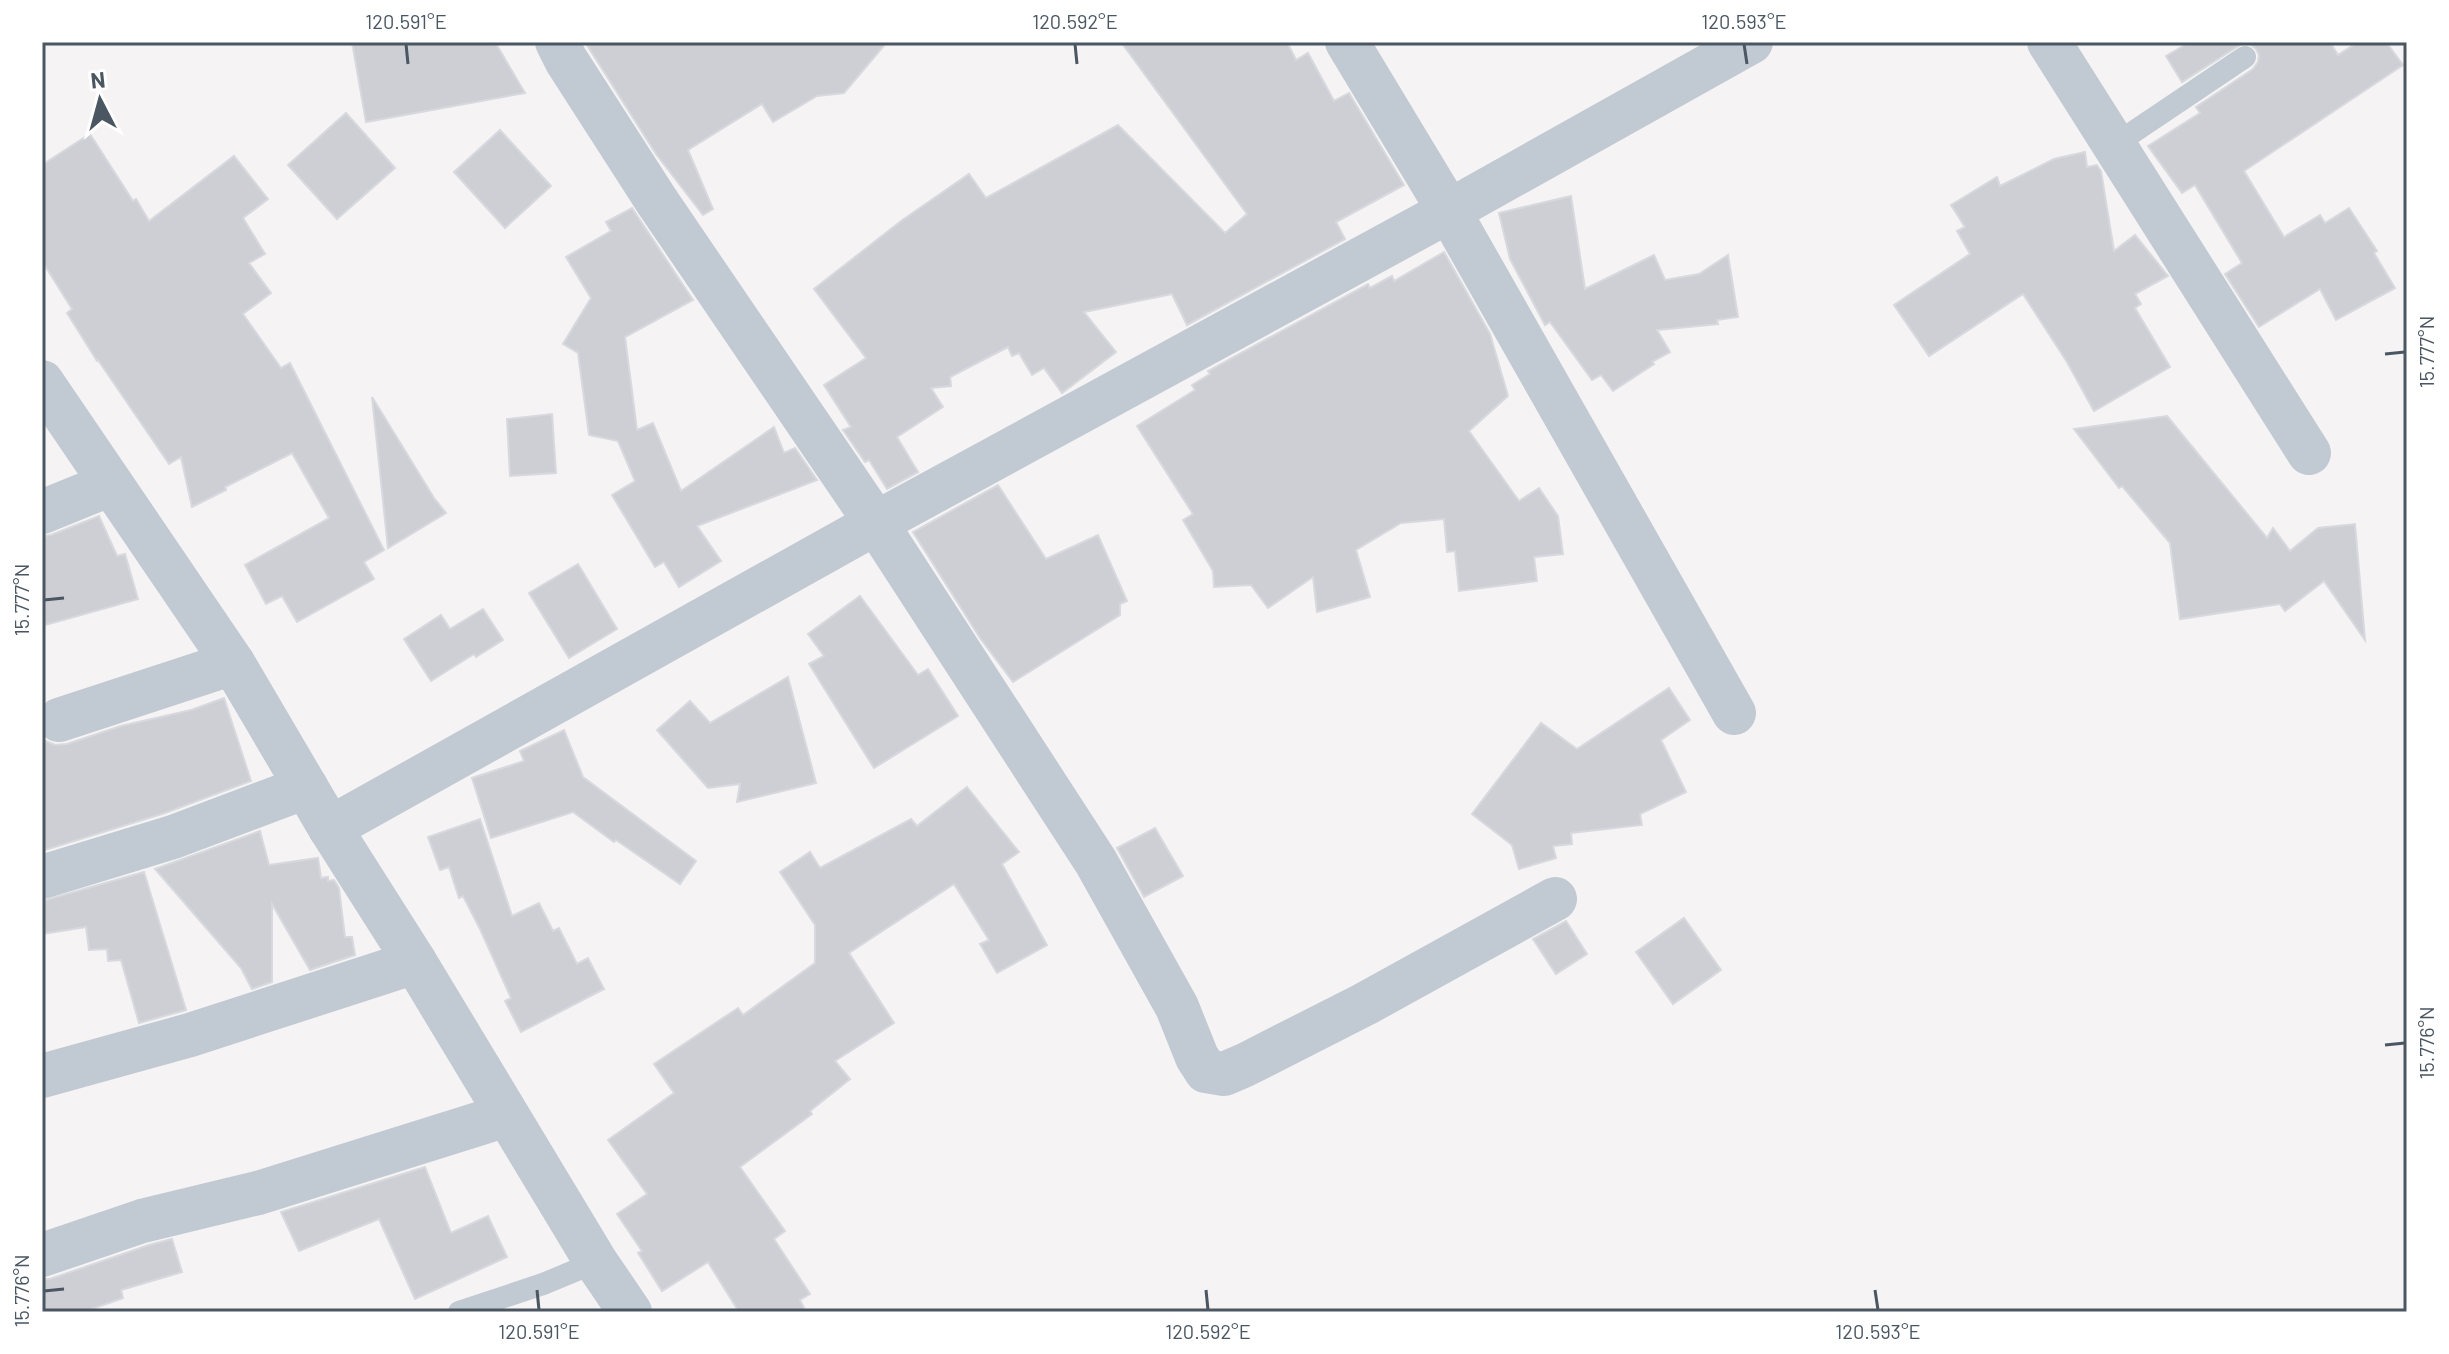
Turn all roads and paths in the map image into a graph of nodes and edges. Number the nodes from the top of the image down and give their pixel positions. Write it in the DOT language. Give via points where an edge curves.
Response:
graph roads {
  1 [pos="557,42"];
  2 [pos="1347,42"];
  3 [pos="1751,42"];
  4 [pos="2049,42"];
  5 [pos="2245,57"];
  6 [pos="2114,145"];
  7 [pos="1449,211"];
  8 [pos="42,382"];
  9 [pos="2309,453"];
  10 [pos="111,484"];
  11 [pos="42,512"];
  12 [pos="876,523"];
  13 [pos="233,663"];
  14 [pos="1734,713"];
  15 [pos="59,720"];
  16 [pos="306,787"];
  17 [pos="330,828"];
  18 [pos="42,877"];
  19 [pos="1555,899"];
  20 [pos="415,962"];
  21 [pos="42,1076"];
  22 [pos="507,1115"];
  23 [pos="42,1255"];
  24 [pos="596,1262"];
  25 [pos="459,1312"];
  26 [pos="630,1312"];
  1 -- 12 [label="street" via="656,200"];
  2 -- 7 [label="street"];
  3 -- 7 [label="street"];
  4 -- 6 [label="street"];
  5 -- 6 [label="lane"];
  6 -- 9 [label="street"];
  7 -- 12 [label="street"];
  7 -- 14 [label="street"];
  8 -- 10 [label="street"];
  10 -- 11 [label="street"];
  10 -- 13 [label="street"];
  12 -- 17 [label="street"];
  12 -- 19 [label="street" via="1096,862 1177,1007 1206,1071 1224,1074 1245,1065"];
  13 -- 15 [label="street"];
  13 -- 16 [label="street"];
  16 -- 17 [label="street"];
  16 -- 18 [label="street" via="173,837"];
  17 -- 20 [label="street"];
  20 -- 21 [label="street" via="190,1035"];
  20 -- 22 [label="street"];
  22 -- 23 [label="street"];
  22 -- 24 [label="street"];
  24 -- 25 [label="lane"];
  24 -- 26 [label="street"];
}
